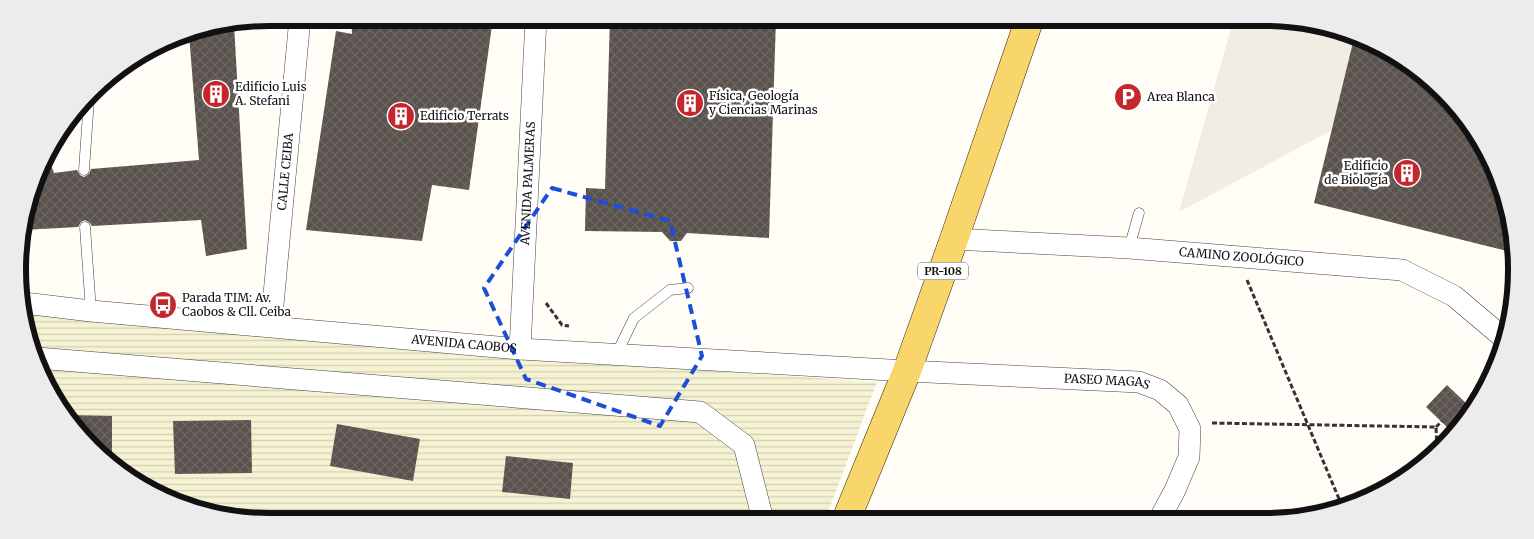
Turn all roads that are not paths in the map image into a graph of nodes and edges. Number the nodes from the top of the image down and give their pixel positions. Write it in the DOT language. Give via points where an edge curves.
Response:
graph roads {
  1 [pos="299,26"];
  2 [pos="536,26"];
  3 [pos="1027,26"];
  4 [pos="87,108"];
  5 [pos="84,170"];
  6 [pos="1139,213"];
  7 [pos="85,226"];
  8 [pos="954,239"];
  9 [pos="1129,248"];
  10 [pos="688,288"];
  11 [pos="28,304"];
  12 [pos="91,311"];
  13 [pos="271,326"];
  14 [pos="1499,334"];
  15 [pos="520,349"];
  16 [pos="616,355"];
  17 [pos="43,359"];
  18 [pos="907,371"];
  19 [pos="762,513"];
  20 [pos="849,513"];
  21 [pos="1163,513"];
  1 -- 13 [label="street, CALLE CEIBA"];
  2 -- 15 [label="street, AVENIDA PALMERAS"];
  3 -- 8 [label="main road, PR-108"];
  4 -- 5 [label="lane"];
  6 -- 9 [label="lane"];
  7 -- 12 [label="lane"];
  8 -- 9 [label="street, CAMINO ZOOLÓGICO"];
  8 -- 18 [label="main road, PR-108"];
  9 -- 14 [label="street, CAMINO ZOOLÓGICO" via="1402,270 1454,296"];
  10 -- 16 [label="lane" via="670,290 634,318"];
  11 -- 12 [label="street, AVENIDA CAOBOS"];
  12 -- 13 [label="street, AVENIDA CAOBOS"];
  13 -- 15 [label="street, AVENIDA CAOBOS"];
  15 -- 16 [label="street, AVENIDA CAOBOS"];
  16 -- 18 [label="street, AVENIDA CAOBOS"];
  17 -- 19 [label="street" via="700,412 744,446"];
  18 -- 20 [label="main road, PR-108"];
  18 -- 21 [label="street, PASEO MAGAS" via="1138,382 1160,390 1178,405 1190,429 1189,457"];
}
